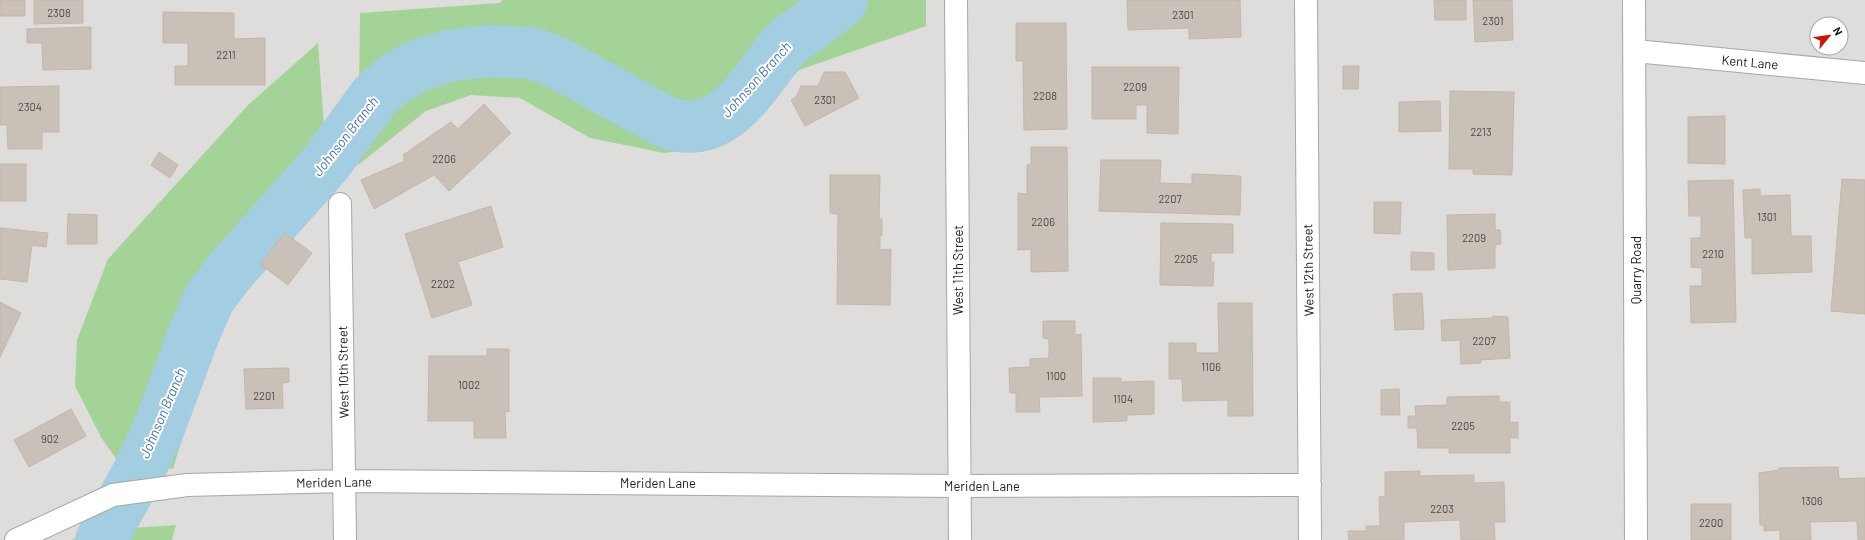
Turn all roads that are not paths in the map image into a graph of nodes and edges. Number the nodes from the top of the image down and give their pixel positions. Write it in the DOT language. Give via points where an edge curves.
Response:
graph roads {
  1 [pos="956,0"];
  2 [pos="1306,0"];
  3 [pos="1634,0"];
  4 [pos="1635,51"];
  5 [pos="1865,73"];
  6 [pos="340,204"];
  7 [pos="345,481"];
  8 [pos="1310,484"];
  9 [pos="960,486"];
  10 [pos="16,540"];
  11 [pos="345,540"];
  12 [pos="960,540"];
  13 [pos="1310,540"];
  14 [pos="1636,540"];
  1 -- 9 [label="street, West 11th Street"];
  2 -- 8 [label="street, West 12th Street"];
  3 -- 4 [label="street, Quarry Road"];
  4 -- 5 [label="street, Kent Lane"];
  4 -- 14 [label="street, Quarry Road"];
  6 -- 7 [label="street, West 10th Street"];
  7 -- 9 [label="street, Meriden Lane"];
  7 -- 10 [label="street, Meriden Lane" via="187,484 112,495"];
  7 -- 11 [label="street, West 10th Street"];
  8 -- 9 [label="street, Meriden Lane"];
  8 -- 13 [label="street, West 12th Street"];
  9 -- 12 [label="street, West 11th Street"];
}
